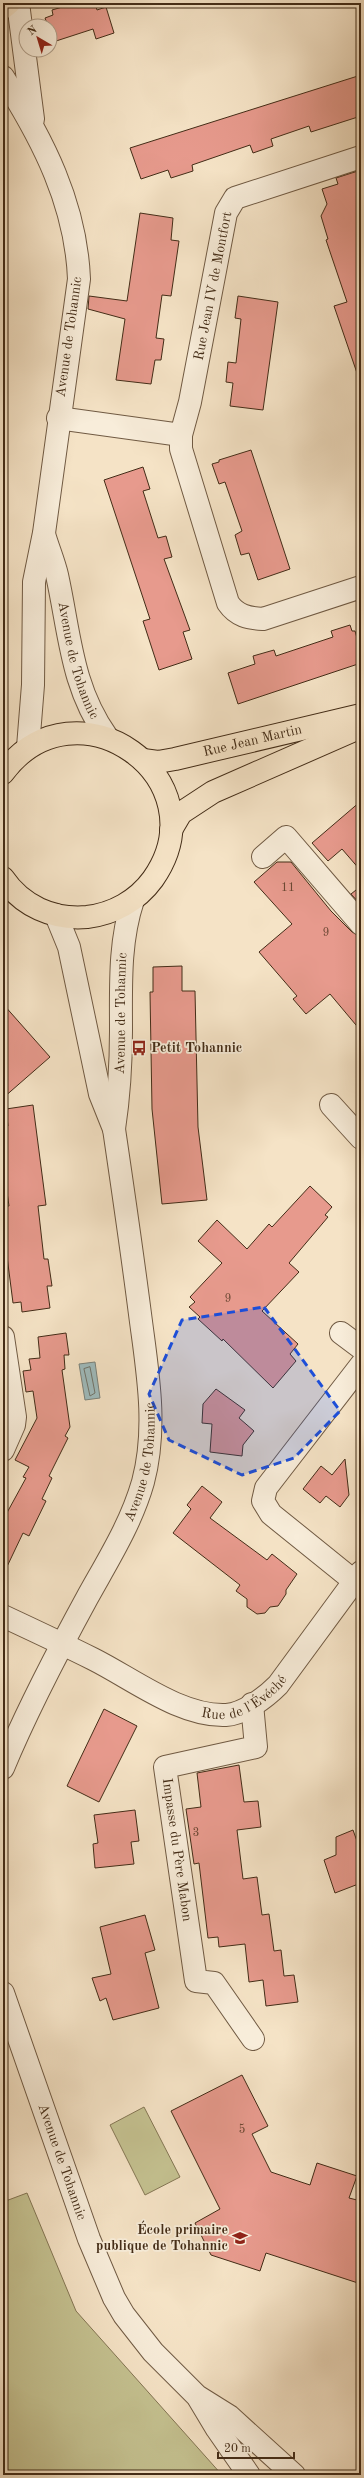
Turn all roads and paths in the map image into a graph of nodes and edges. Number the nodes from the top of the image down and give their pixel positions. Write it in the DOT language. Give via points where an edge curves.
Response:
graph roads {
  1 [pos="9,3"];
  2 [pos="18,3"];
  3 [pos="3,8"];
  4 [pos="3,77"];
  5 [pos="33,124"];
  6 [pos="361,157"];
  7 [pos="58,418"];
  8 [pos="181,435"];
  9 [pos="44,533"];
  10 [pos="361,587"];
  11 [pos="361,715"];
  12 [pos="361,727"];
  13 [pos="107,737"];
  14 [pos="28,747"];
  15 [pos="144,760"];
  16 [pos="3,772"];
  17 [pos="171,830"];
  18 [pos="263,857"];
  19 [pos="5,883"];
  20 [pos="133,900"];
  21 [pos="56,915"];
  22 [pos="361,924"];
  23 [pos="332,1105"];
  24 [pos="114,1129"];
  25 [pos="361,1138"];
  26 [pos="341,1333"];
  27 [pos="3,1336"];
  28 [pos="361,1348"];
  29 [pos="361,1365"];
  30 [pos="3,1450"];
  31 [pos="358,1577"];
  32 [pos="3,1616"];
  33 [pos="63,1644"];
  34 [pos="252,1704"];
  35 [pos="3,1768"];
  36 [pos="3,1992"];
  37 [pos="253,2039"];
  38 [pos="197,2396"];
  39 [pos="249,2475"];
  40 [pos="294,2475"];
  1 -- 3 [label="main road"];
  2 -- 5 [label="street, Avenue de Tohannic"];
  4 -- 5 [label="street, Avenue de Tohannic"];
  5 -- 7 [label="street, Avenue de Tohannic" via="56,173 72,222 78,252 79,279"];
  6 -- 8 [label="street, Rue Jean IV de Montfort" via="235,198 230,203"];
  7 -- 8 [label="street"];
  7 -- 9 [label="street, Avenue de Tohannic"];
  8 -- 10 [label="street, Rue Jean IV de Montfort" via="181,449 228,603 234,612 250,618 263,619"];
  9 -- 13 [label="street, Avenue de Tohannic" via="57,574 78,680 86,704"];
  9 -- 14 [label="street, Avenue de Tohannic" via="34,582 33,685"];
  11 -- 15 [label="main road, Rue Jean Martin" via="175,759 158,762"];
  12 -- 17 [label="main road, Rue Jean Martin" via="213,792 181,813"];
  13 -- 14 [label="main road" via="87,733 67,734 47,738"];
  13 -- 15 [label="main road" via="133,750"];
  14 -- 16 [label="main road" via="11,761"];
  15 -- 17 [label="main road" via="165,792 170,810"];
  17 -- 20 [label="main road" via="168,850 160,869"];
  18 -- 22 [label="street" via="286,837"];
  19 -- 21 [label="main road" via="23,900"];
  20 -- 21 [label="main road" via="116,910 96,916 76,918"];
  20 -- 24 [label="street, Avenue de Tohannic" via="128,915 121,964 120,1062"];
  21 -- 24 [label="street, Avenue de Tohannic" via="69,947 100,1094"];
  23 -- 25 [label="street"];
  24 -- 33 [label="street, Avenue de Tohannic" via="149,1386 150,1452 132,1513 116,1548"];
  26 -- 28 [label="street"];
  27 -- 30 [label="street" via="15,1417 14,1426"];
  29 -- 31 [label="street" via="266,1488 263,1502 271,1514"];
  31 -- 34 [label="street, Rue de l'Évéché" via="278,1685"];
  32 -- 33 [label="street, Rue de l'Évéché"];
  33 -- 34 [label="street, Rue de l'Évéché" via="188,1709 208,1715 228,1715"];
  33 -- 35 [label="street, Avenue de Tohannic" via="13,1742"];
  34 -- 37 [label="street, Impasse du Père Mabon" via="256,1747 165,1766 196,1981 214,1983"];
  36 -- 38 [label="street, Avenue de Tohannic" via="101,2272 114,2298 136,2331"];
  38 -- 39 [label="street, Avenue de Tohannic"];
  38 -- 40 [label="street, Avenue de Tohannic" via="229,2416"];
}
